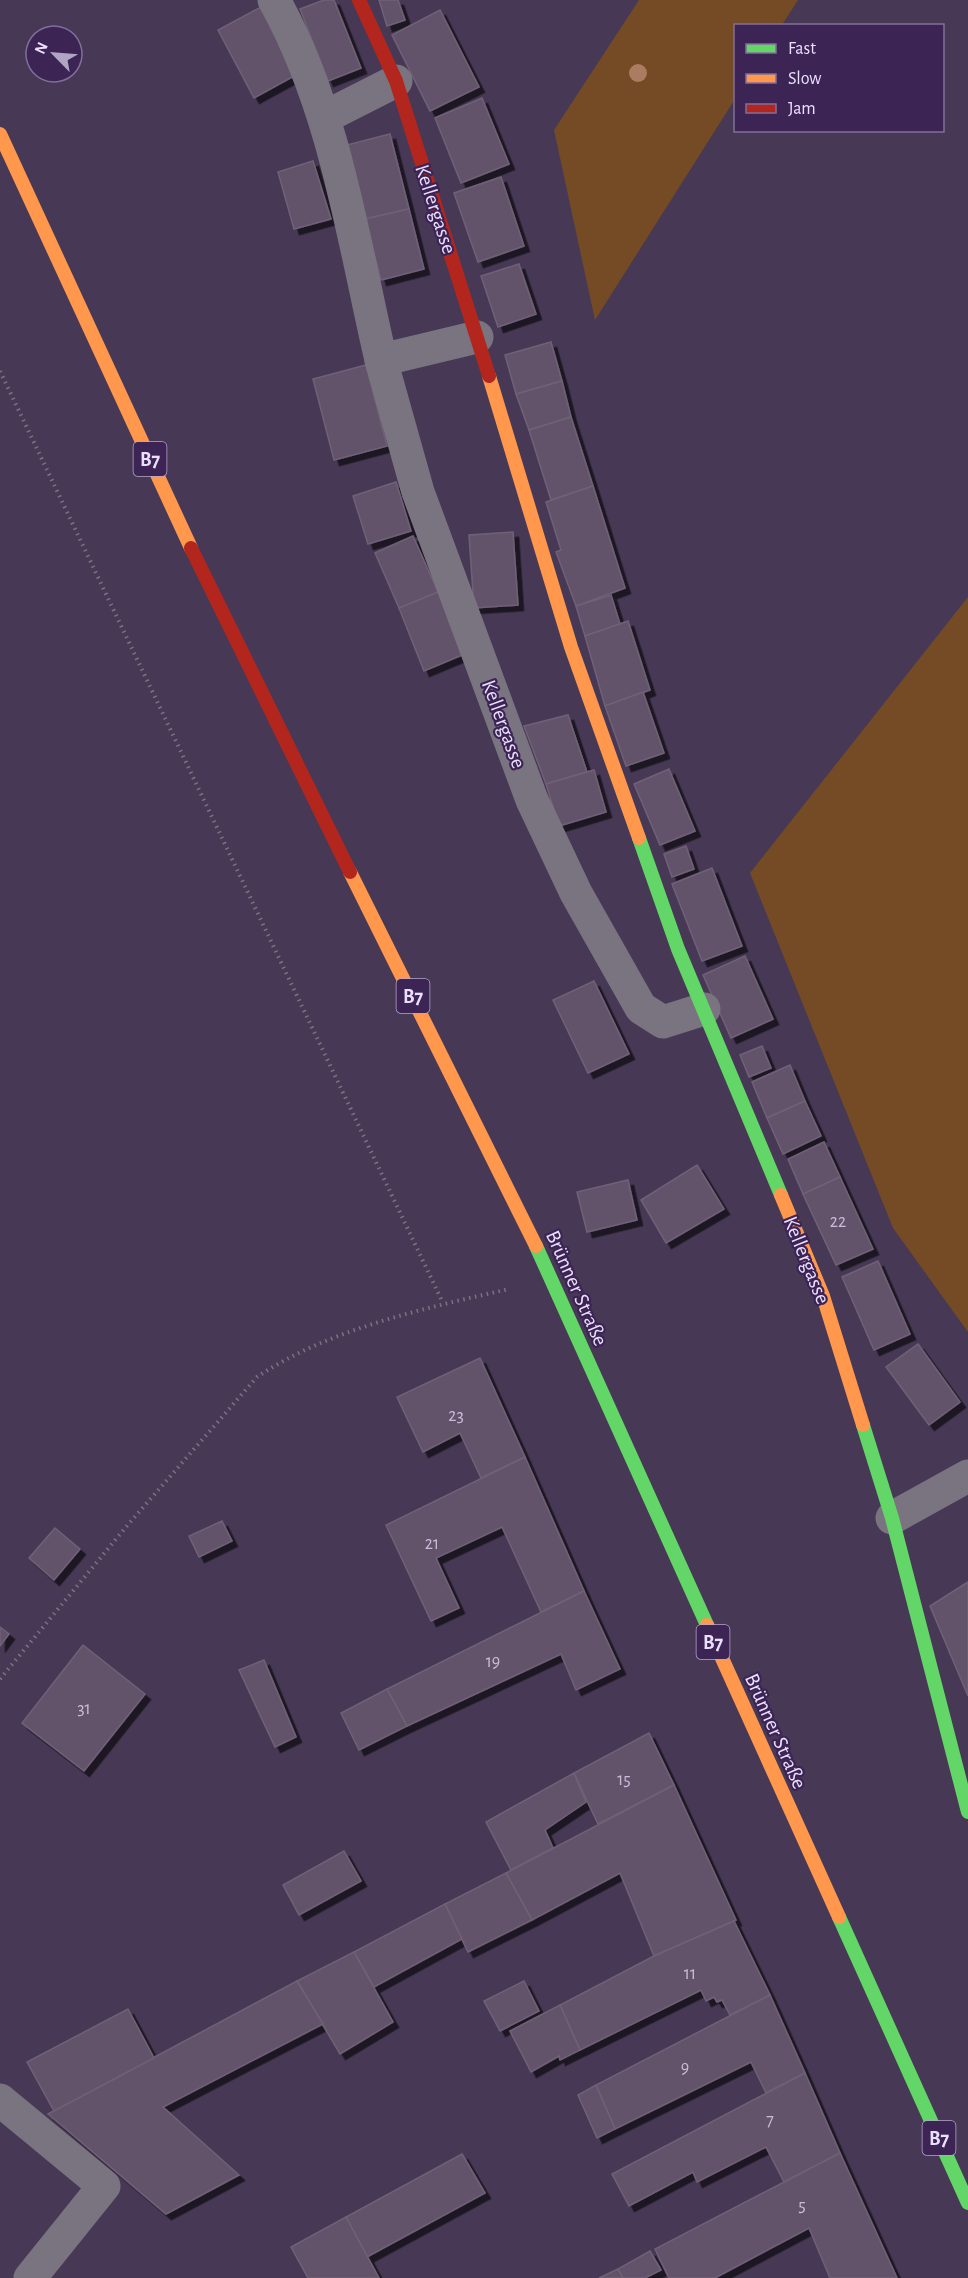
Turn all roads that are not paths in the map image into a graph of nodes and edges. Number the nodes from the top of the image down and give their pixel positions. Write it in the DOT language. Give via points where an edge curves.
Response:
graph roads {
  1 [pos="274,0"];
  2 [pos="359,0"];
  3 [pos="396,81"];
  4 [pos="325,117"];
  5 [pos="0,134"];
  6 [pos="477,337"];
  7 [pos="381,360"];
  8 [pos="704,1009"];
  9 [pos="968,1476"];
  10 [pos="892,1518"];
  11 [pos="968,1812"];
  12 [pos="0,2100"];
  13 [pos="968,2203"];
  14 [pos="30,2278"];
  1 -- 4 [label="street, Kellergasse" via="290,29"];
  2 -- 3 [label="main road, Kellergasse"];
  3 -- 4 [label="street"];
  3 -- 6 [label="main road, Kellergasse"];
  4 -- 7 [label="street, Kellergasse"];
  5 -- 13 [label="main road, Brünner Straße / B7" via="226,624 519,1209"];
  6 -- 7 [label="street"];
  6 -- 8 [label="main road, Kellergasse" via="571,647 678,949"];
  7 -- 8 [label="street, Kellergasse" via="418,492 532,800 576,893 641,1008 663,1022"];
  8 -- 10 [label="main road, Kellergasse" via="823,1296"];
  9 -- 10 [label="street"];
  10 -- 11 [label="main road, Kellergasse"];
  12 -- 14 [label="street" via="104,2186"];
}
